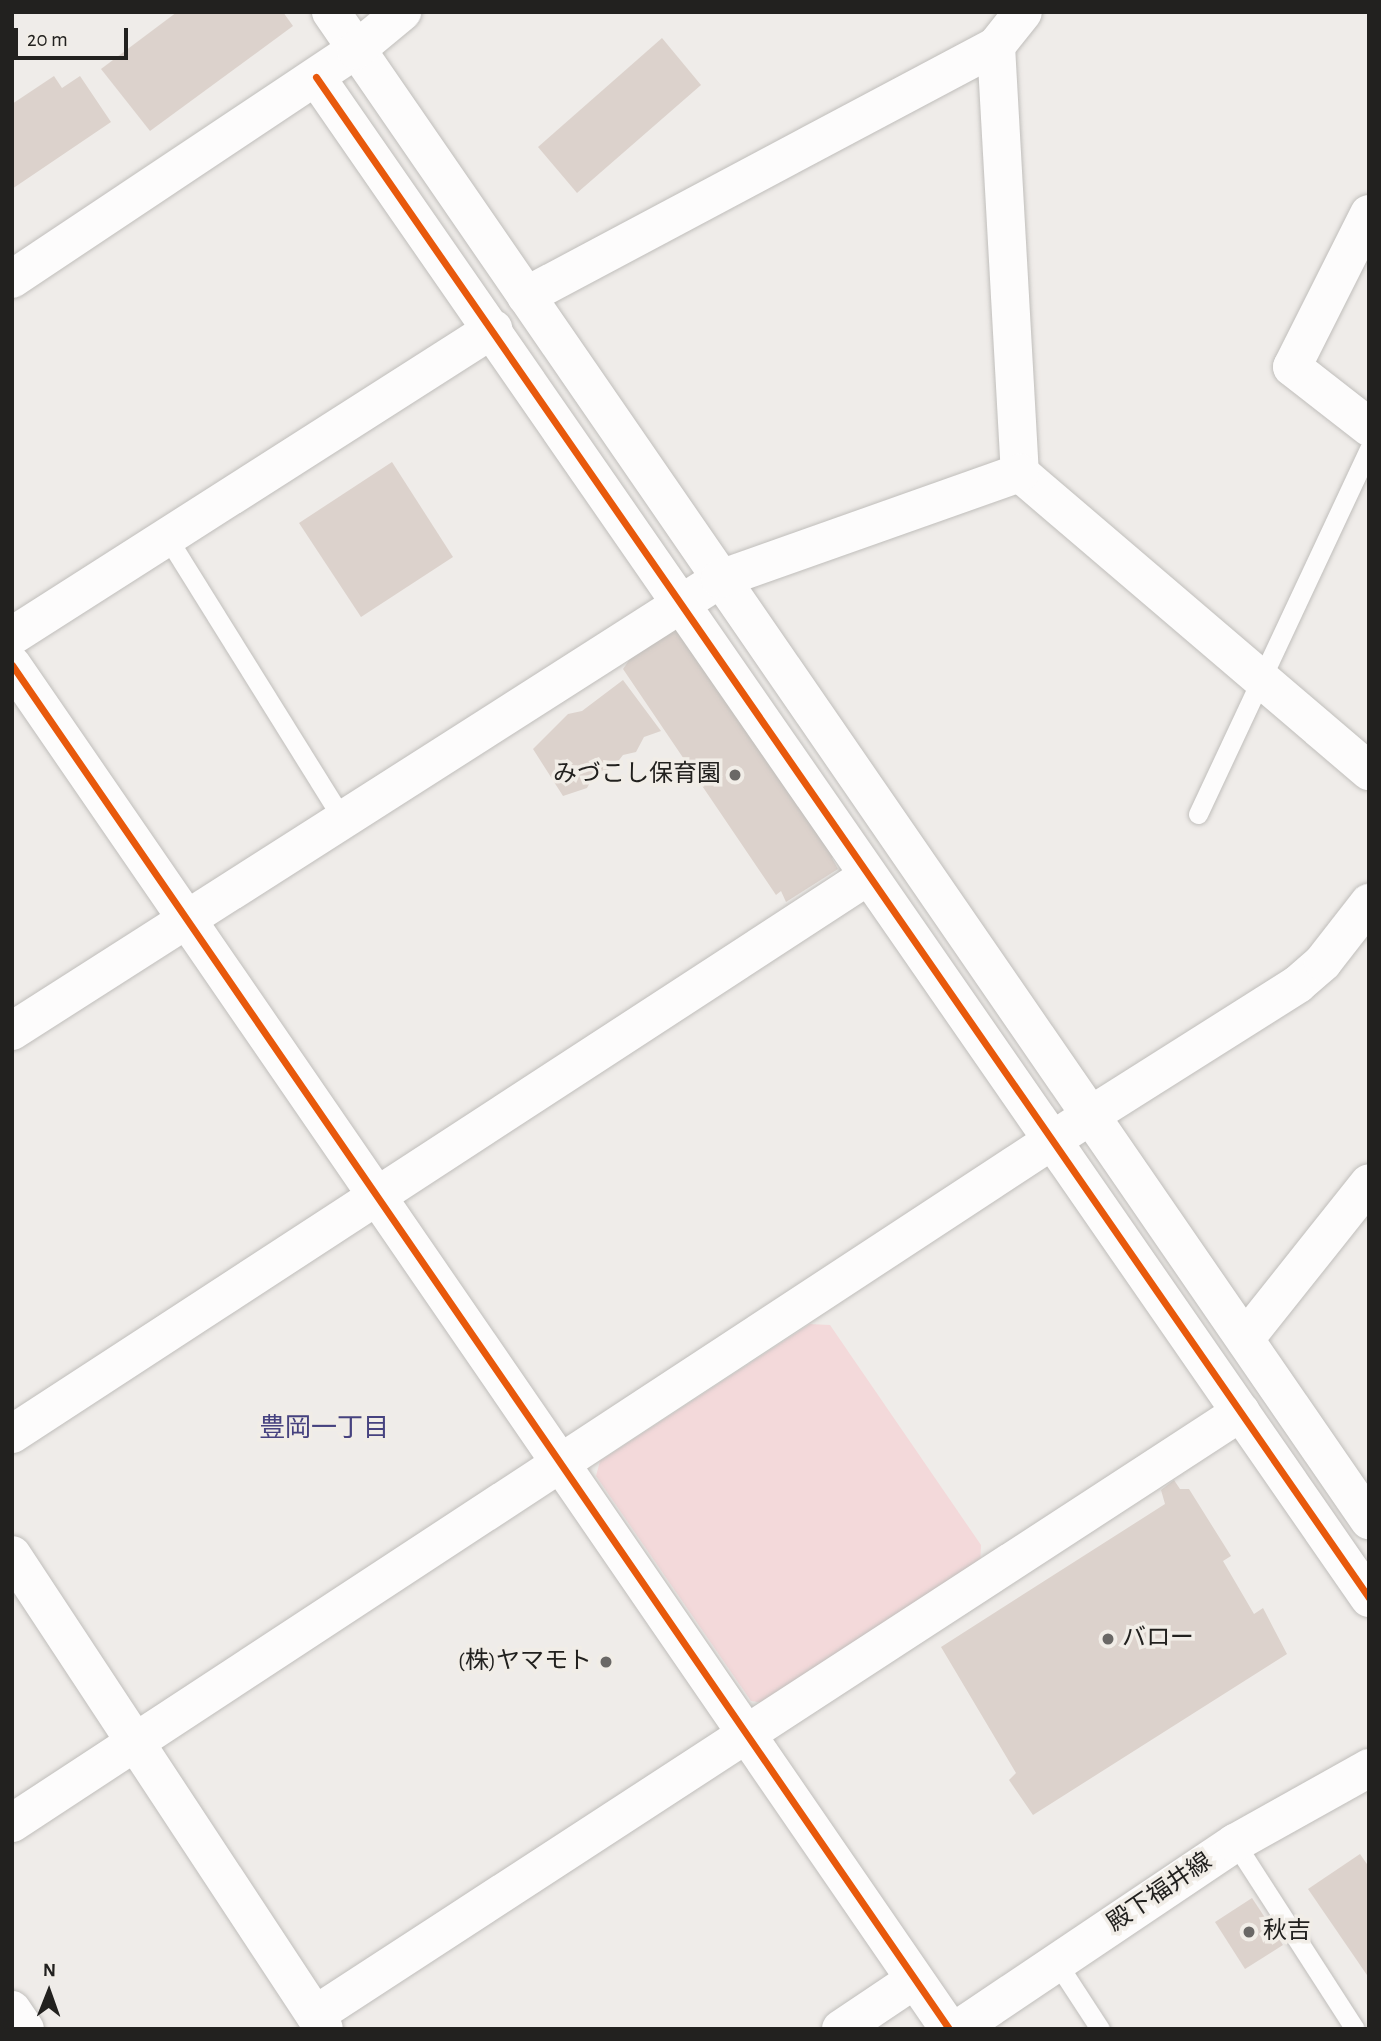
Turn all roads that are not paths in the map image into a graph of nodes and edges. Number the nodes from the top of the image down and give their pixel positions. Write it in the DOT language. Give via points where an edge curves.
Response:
graph roads {
  1 [pos="331,12"];
  2 [pos="402,12"];
  3 [pos="1023,12"];
  4 [pos="996,46"];
  5 [pos="356,50"];
  6 [pos="316,76"];
  7 [pos="1369,214"];
  8 [pos="12,279"];
  9 [pos="526,296"];
  10 [pos="493,329"];
  11 [pos="1369,426"];
  12 [pos="1369,449"];
  13 [pos="1020,473"];
  14 [pos="167,537"];
  15 [pos="720,579"];
  16 [pos="683,602"];
  17 [pos="12,636"];
  18 [pos="12,665"];
  19 [pos="1262,679"];
  20 [pos="1369,771"];
  21 [pos="1198,814"];
  22 [pos="342,818"];
  23 [pos="868,876"];
  24 [pos="1369,903"];
  25 [pos="186,917"];
  26 [pos="12,1031"];
  27 [pos="1091,1115"];
  28 [pos="1053,1140"];
  29 [pos="1369,1184"];
  30 [pos="378,1199"];
  31 [pos="1245,1339"];
  32 [pos="1241,1412"];
  33 [pos="12,1434"];
  34 [pos="561,1465"];
  35 [pos="1369,1520"];
  36 [pos="12,1555"];
  37 [pos="1369,1598"];
  38 [pos="748,1737"];
  39 [pos="134,1740"];
  40 [pos="1369,1768"];
  41 [pos="12,1823"];
  42 [pos="1235,1843"];
  43 [pos="1057,1963"];
  44 [pos="914,1980"];
  45 [pos="12,2010"];
  46 [pos="320,2022"];
  47 [pos="25,2029"];
  48 [pos="841,2029"];
  49 [pos="949,2029"];
  50 [pos="958,2029"];
  51 [pos="1100,2029"];
  52 [pos="1355,2029"];
  1 -- 5 [label="street"];
  2 -- 5 [label="street"];
  3 -- 4 [label="street"];
  4 -- 9 [label="street"];
  4 -- 13 [label="street"];
  5 -- 6 [label="street"];
  5 -- 9 [label="street"];
  6 -- 8 [label="street"];
  6 -- 10 [label="street"];
  7 -- 11 [label="street" via="1292,367"];
  9 -- 15 [label="street"];
  10 -- 14 [label="street"];
  10 -- 16 [label="street"];
  12 -- 19 [label="lane"];
  13 -- 15 [label="street"];
  13 -- 19 [label="street"];
  14 -- 17 [label="street"];
  14 -- 22 [label="lane"];
  15 -- 16 [label="street"];
  15 -- 27 [label="street"];
  16 -- 22 [label="street"];
  16 -- 23 [label="street"];
  18 -- 25 [label="street"];
  19 -- 20 [label="street"];
  19 -- 21 [label="lane"];
  22 -- 25 [label="street"];
  23 -- 28 [label="street"];
  23 -- 30 [label="street"];
  24 -- 27 [label="street" via="1323,962 1298,984"];
  25 -- 26 [label="street"];
  25 -- 30 [label="street"];
  27 -- 28 [label="street"];
  27 -- 31 [label="street"];
  28 -- 32 [label="street"];
  28 -- 34 [label="street"];
  29 -- 31 [label="street"];
  30 -- 33 [label="street"];
  30 -- 34 [label="street"];
  31 -- 35 [label="street"];
  32 -- 37 [label="street"];
  32 -- 38 [label="street"];
  34 -- 38 [label="street"];
  34 -- 39 [label="street"];
  36 -- 39 [label="street"];
  38 -- 44 [label="street"];
  38 -- 46 [label="street"];
  39 -- 41 [label="street"];
  39 -- 46 [label="street"];
  40 -- 42 [label="street, 殿下福井線"];
  42 -- 43 [label="street, 殿下福井線"];
  42 -- 52 [label="lane"];
  43 -- 50 [label="street, 殿下福井線"];
  43 -- 51 [label="lane"];
  44 -- 48 [label="street"];
  44 -- 49 [label="street"];
  45 -- 47 [label="street"];
}
